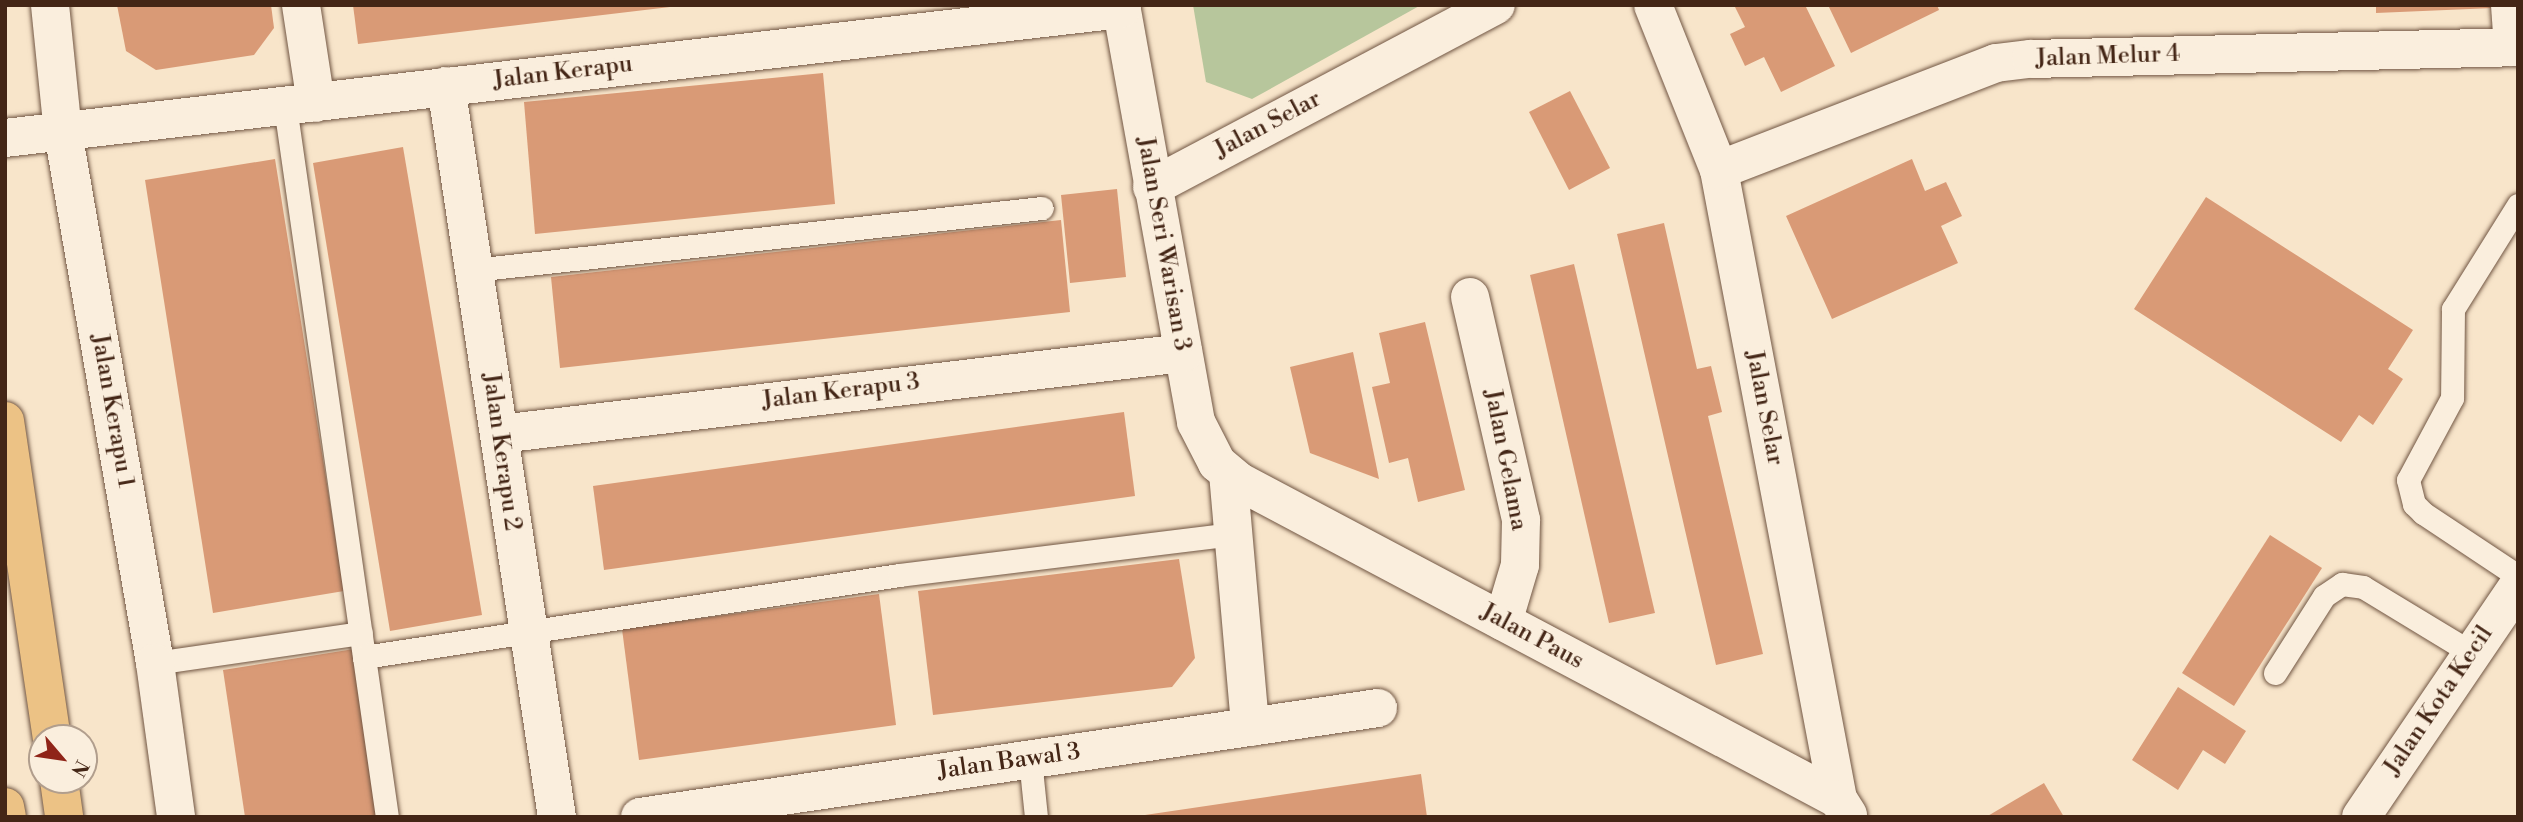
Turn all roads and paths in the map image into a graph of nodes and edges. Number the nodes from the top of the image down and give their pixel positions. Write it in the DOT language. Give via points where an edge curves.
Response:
graph roads {
  1 [pos="50,5"];
  2 [pos="301,5"];
  3 [pos="1496,5"];
  4 [pos="1653,5"];
  5 [pos="2510,5"];
  6 [pos="1121,7"];
  7 [pos="938,17"];
  8 [pos="2515,47"];
  9 [pos="446,86"];
  10 [pos="300,105"];
  11 [pos="63,132"];
  12 [pos="5,138"];
  13 [pos="1719,170"];
  14 [pos="1152,187"];
  15 [pos="2518,205"];
  16 [pos="1042,208"];
  17 [pos="473,270"];
  18 [pos="1470,298"];
  19 [pos="1183,353"];
  20 [pos="5,421"];
  21 [pos="500,434"];
  22 [pos="1228,473"];
  23 [pos="1233,534"];
  24 [pos="2518,576"];
  25 [pos="2518,586"];
  26 [pos="1503,622"];
  27 [pos="526,632"];
  28 [pos="361,633"];
  29 [pos="2472,653"];
  30 [pos="364,657"];
  31 [pos="155,663"];
  32 [pos="2275,673"];
  33 [pos="1378,708"];
  34 [pos="50,724"];
  35 [pos="1250,727"];
  36 [pos="1030,760"];
  37 [pos="61,794"];
  38 [pos="5,807"];
  39 [pos="1843,808"];
  40 [pos="7,817"];
  41 [pos="64,817"];
  42 [pos="176,817"];
  43 [pos="387,817"];
  44 [pos="557,817"];
  45 [pos="640,817"];
  46 [pos="1037,817"];
  47 [pos="2361,817"];
  1 -- 11 [label="street, Jalan Kerapu 1"];
  2 -- 10 [label="street"];
  3 -- 14 [label="street, Jalan Selar"];
  4 -- 13 [label="street, Jalan Selar"];
  5 -- 8 [label="street"];
  6 -- 7 [label="street, Jalan Kerapu"];
  6 -- 14 [label="street, Jalan Seri Warisan 3"];
  7 -- 9 [label="street, Jalan Kerapu"];
  8 -- 13 [label="street, Jalan Melur 4" via="1996,63"];
  9 -- 10 [label="street, Jalan Kerapu"];
  9 -- 17 [label="street, Jalan Kerapu 2"];
  10 -- 11 [label="street, Jalan Kerapu"];
  10 -- 28 [label="lane"];
  11 -- 12 [label="street, Jalan Kerapu"];
  11 -- 31 [label="street, Jalan Kerapu 1"];
  13 -- 39 [label="street, Jalan Selar"];
  14 -- 19 [label="street, Jalan Seri Warisan 3"];
  15 -- 24 [label="lane" via="2453,309 2452,398 2408,480 2414,504 2423,513"];
  16 -- 17 [label="lane"];
  17 -- 21 [label="street, Jalan Kerapu 2"];
  18 -- 26 [label="street, Jalan Gelama" via="1521,520 1520,565"];
  19 -- 21 [label="street, Jalan Kerapu 3"];
  19 -- 22 [label="street, Jalan Seri Warisan 3" via="1201,436"];
  20 -- 34 [label="main road"];
  21 -- 27 [label="street, Jalan Kerapu 2"];
  22 -- 23 [label="street"];
  22 -- 26 [label="street, Jalan Paus"];
  23 -- 27 [label="lane" via="899,575"];
  23 -- 35 [label="street"];
  25 -- 29 [label="street, Jalan Kota Kecil"];
  26 -- 39 [label="street, Jalan Paus"];
  27 -- 30 [label="lane"];
  27 -- 44 [label="street, Jalan Kerapu 2"];
  28 -- 30 [label="lane"];
  28 -- 31 [label="lane"];
  29 -- 32 [label="lane" via="2363,587 2342,584 2324,596"];
  29 -- 47 [label="street, Jalan Kota Kecil"];
  30 -- 43 [label="lane"];
  31 -- 42 [label="street, Jalan Kerapu 1"];
  33 -- 35 [label="street, Jalan Bawal 3"];
  35 -- 36 [label="street, Jalan Bawal 3"];
  36 -- 45 [label="street, Jalan Bawal 3"];
  36 -- 46 [label="lane"];
  37 -- 41 [label="main road"];
  38 -- 40 [label="main road"];
}
